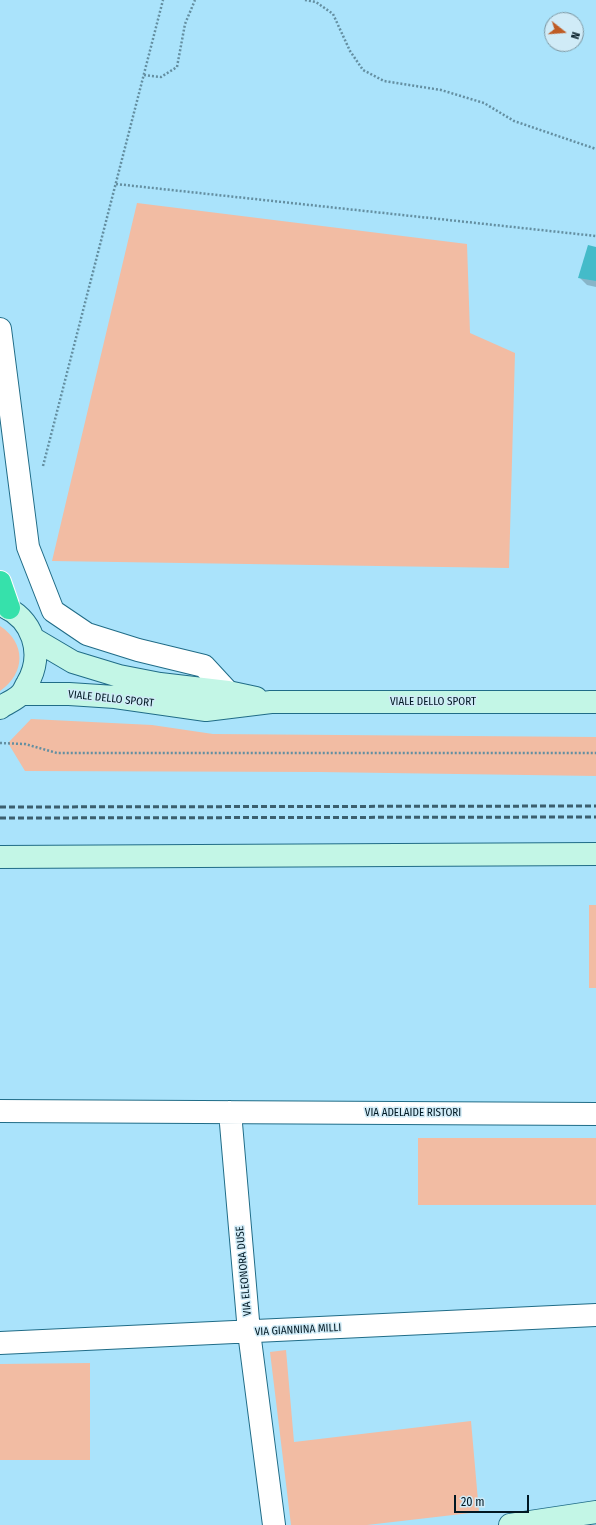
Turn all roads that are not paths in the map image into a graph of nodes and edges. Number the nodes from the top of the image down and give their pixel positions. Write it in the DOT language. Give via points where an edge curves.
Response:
graph roads {
  1 [pos="0,329"];
  2 [pos="0,582"];
  3 [pos="4,607"];
  4 [pos="34,639"];
  5 [pos="228,692"];
  6 [pos="21,694"];
  7 [pos="271,702"];
  8 [pos="596,702"];
  9 [pos="0,708"];
  10 [pos="596,854"];
  11 [pos="0,857"];
  12 [pos="0,1111"];
  13 [pos="230,1112"];
  14 [pos="596,1114"];
  15 [pos="596,1316"];
  16 [pos="249,1332"];
  17 [pos="0,1343"];
  18 [pos="596,1512"];
  19 [pos="274,1525"];
  20 [pos="510,1525"];
  1 -- 5 [label="street" via="28,547 53,611 87,634 204,666"];
  2 -- 3 [label="highway"];
  3 -- 4 [label="street" via="21,618"];
  4 -- 5 [label="street, VIALE DELLO SPORT" via="73,662 119,676"];
  4 -- 6 [label="street" via="36,653 33,674"];
  5 -- 7 [label="street, VIALE DELLO SPORT"];
  6 -- 7 [label="street, VIALE DELLO SPORT" via="115,697 206,710"];
  6 -- 9 [label="street"];
  7 -- 8 [label="street, VIALE DELLO SPORT"];
  10 -- 11 [label="street"];
  12 -- 13 [label="street, VIA ADELAIDE RISTORI"];
  13 -- 14 [label="street, VIA ADELAIDE RISTORI"];
  13 -- 16 [label="street, VIA ELEONORA DUSE"];
  15 -- 16 [label="street, VIA GIANNINA MILLI"];
  16 -- 17 [label="street, VIA GIANNINA MILLI"];
  16 -- 19 [label="street, VIA ELEONORA DUSE"];
  18 -- 20 [label="street"];
}
